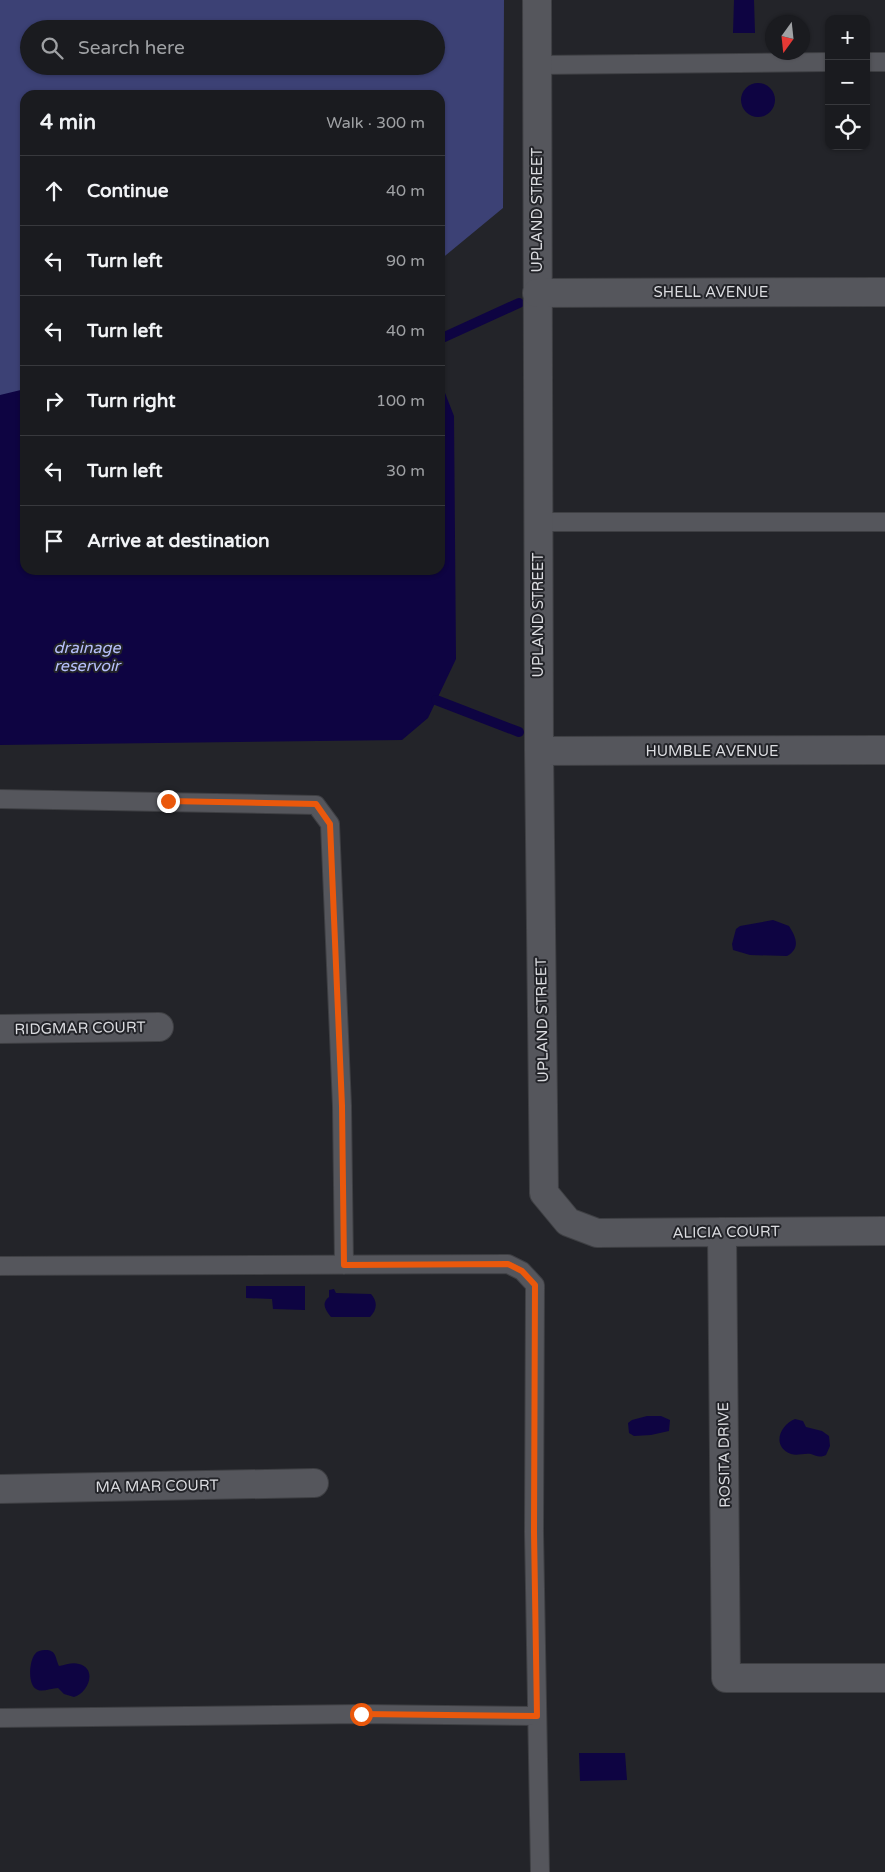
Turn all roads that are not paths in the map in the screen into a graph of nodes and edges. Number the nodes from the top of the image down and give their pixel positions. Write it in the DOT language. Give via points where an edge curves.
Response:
graph roads {
  1 [pos="537,0"];
  2 [pos="825,62"];
  3 [pos="870,62"];
  4 [pos="885,62"];
  5 [pos="536,65"];
  6 [pos="885,292"];
  7 [pos="537,293"];
  8 [pos="538,522"];
  9 [pos="885,522"];
  10 [pos="885,750"];
  11 [pos="539,751"];
  12 [pos="0,799"];
  13 [pos="159,1027"];
  14 [pos="0,1029"];
  15 [pos="568,1222"];
  16 [pos="885,1231"];
  17 [pos="722,1232"];
  18 [pos="344,1265"];
  19 [pos="0,1266"];
  20 [pos="314,1483"];
  21 [pos="0,1489"];
  22 [pos="885,1678"];
  23 [pos="537,1716"];
  24 [pos="0,1718"];
  25 [pos="540,1872"];
  1 -- 5 [label="street, UPLAND STREET"];
  2 -- 5 [label="lane"];
  3 -- 4 [label="lane"];
  5 -- 7 [label="street, UPLAND STREET"];
  6 -- 7 [label="street, SHELL AVENUE"];
  7 -- 8 [label="street, UPLAND STREET"];
  8 -- 9 [label="lane"];
  8 -- 11 [label="street, UPLAND STREET"];
  10 -- 11 [label="street, HUMBLE AVENUE"];
  11 -- 15 [label="street, UPLAND STREET" via="544,1193"];
  12 -- 18 [label="lane" via="316,804 330,824 342,1106"];
  13 -- 14 [label="street, RIDGMAR COURT"];
  15 -- 17 [label="street, ALICIA COURT" via="597,1234"];
  16 -- 17 [label="street, ALICIA COURT"];
  17 -- 22 [label="street, ROSITA DRIVE" via="726,1678"];
  18 -- 19 [label="lane"];
  18 -- 23 [label="lane" via="508,1264 522,1271 535,1285"];
  20 -- 21 [label="street, MA MAR COURT"];
  23 -- 24 [label="lane" via="361,1714"];
  23 -- 25 [label="lane"];
}
